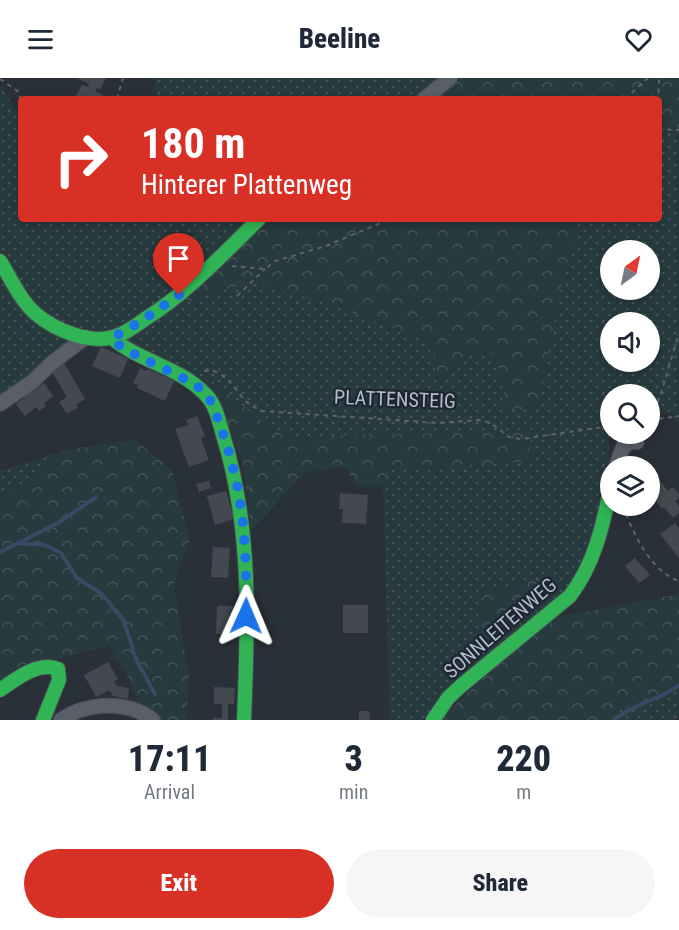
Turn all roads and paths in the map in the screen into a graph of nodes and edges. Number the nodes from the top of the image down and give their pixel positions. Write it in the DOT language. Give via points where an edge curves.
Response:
graph roads {
  1 [pos="123,78"];
  2 [pos="450,78"];
  3 [pos="648,78"];
  4 [pos="659,78"];
  5 [pos="0,79"];
  6 [pos="20,96"];
  7 [pos="118,96"];
  8 [pos="428,96"];
  9 [pos="628,96"];
  10 [pos="658,96"];
  11 [pos="662,129"];
  12 [pos="679,130"];
  13 [pos="256,222"];
  14 [pos="383,222"];
  15 [pos="0,261"];
  16 [pos="241,267"];
  17 [pos="265,269"];
  18 [pos="237,296"];
  19 [pos="679,333"];
  20 [pos="86,337"];
  21 [pos="112,338"];
  22 [pos="191,382"];
  23 [pos="660,397"];
  24 [pos="0,404"];
  25 [pos="679,416"];
  26 [pos="660,419"];
  27 [pos="600,427"];
  28 [pos="605,516"];
  29 [pos="626,516"];
  30 [pos="679,581"];
  31 [pos="0,690"];
  32 [pos="43,720"];
  33 [pos="61,720"];
  34 [pos="153,720"];
  35 [pos="244,720"];
  36 [pos="433,720"];
  1 -- 7 [label="path"];
  2 -- 8 [label="street"];
  3 -- 9 [label="path"];
  4 -- 10 [label="path"];
  5 -- 6 [label="path"];
  11 -- 12 [label="path"];
  13 -- 21 [label="street" via="175,298"];
  14 -- 17 [label="path" via="326,246 275,261"];
  15 -- 20 [label="street" via="37,315 59,329"];
  16 -- 17 [label="path"];
  17 -- 18 [label="path"];
  19 -- 23 [label="path"];
  20 -- 21 [label="street"];
  20 -- 24 [label="street"];
  21 -- 22 [label="street" via="122,348"];
  22 -- 27 [label="path, PLATTENSTEIG" via="197,374 208,370 219,374 248,403 262,411 438,423 480,420 521,439"];
  22 -- 35 [label="street" via="211,400 233,466 246,541"];
  25 -- 26 [label="path"];
  28 -- 36 [label="street, SONNLEITENWEG" via="592,563 570,596 462,685"];
  29 -- 30 [label="path" via="652,561 664,574"];
  31 -- 32 [label="street" via="44,666 54,666 59,680"];
  33 -- 34 [label="street" via="106,706 137,711"];
}
